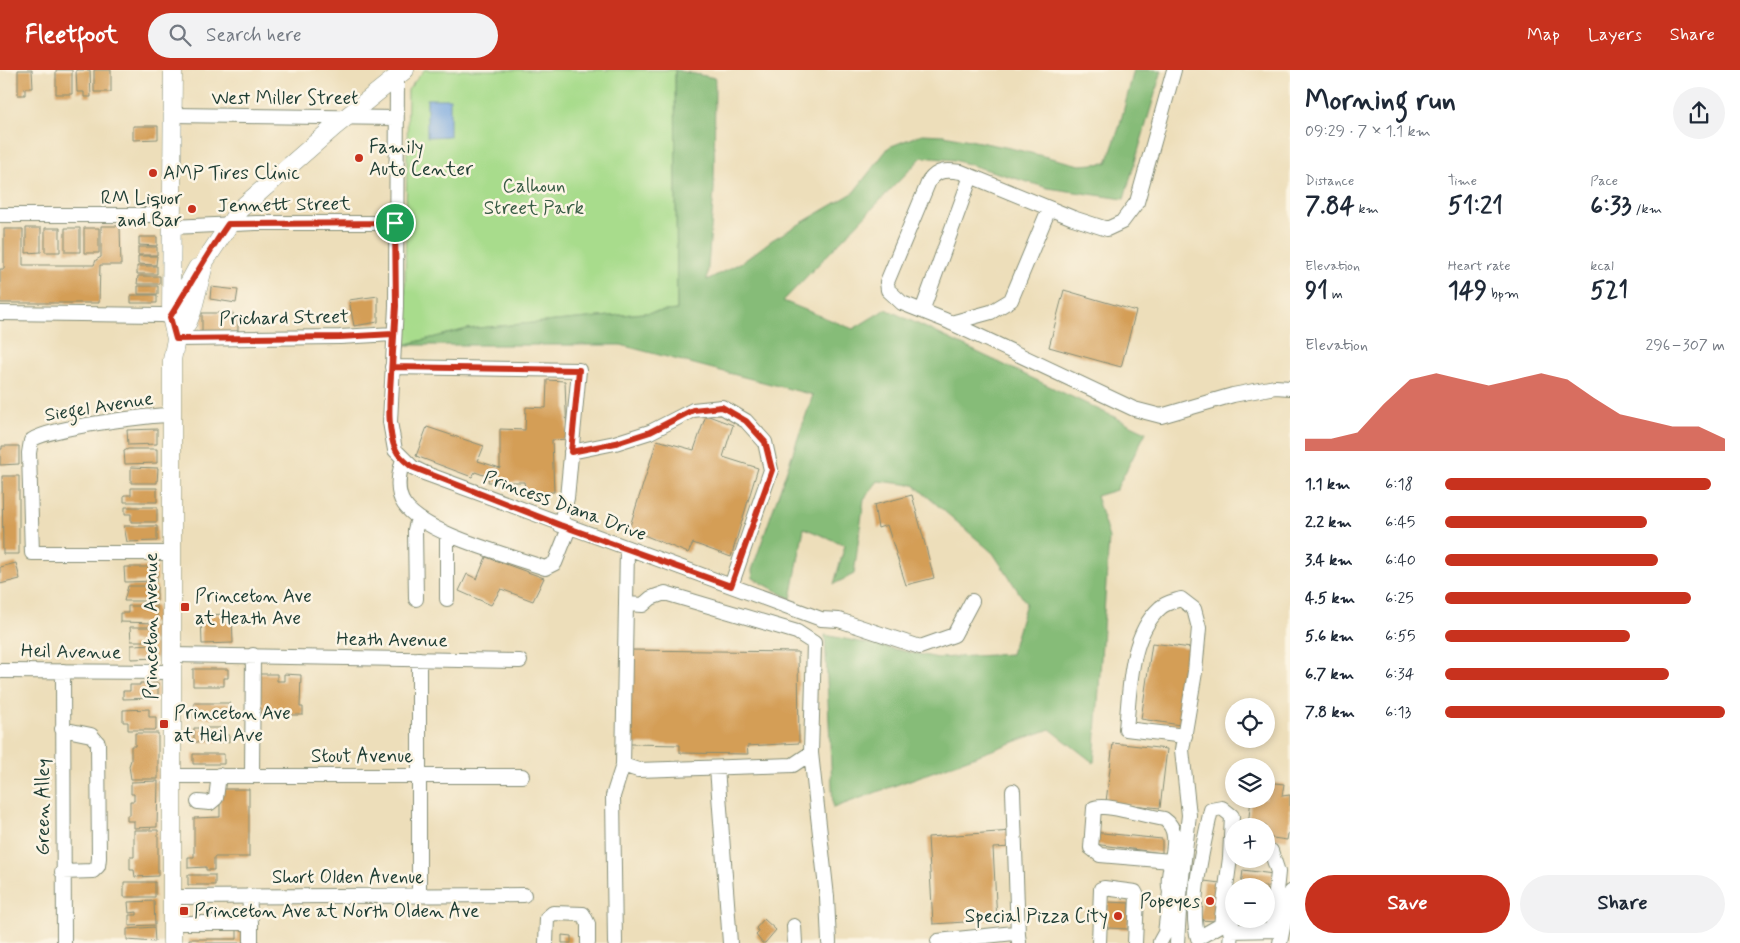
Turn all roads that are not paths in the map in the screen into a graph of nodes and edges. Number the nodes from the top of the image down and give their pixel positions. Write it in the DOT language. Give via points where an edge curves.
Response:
graph roads {
  1 [pos="173,70"];
  2 [pos="1174,70"];
  3 [pos="400,72"];
  4 [pos="173,116"];
  5 [pos="348,116"];
  6 [pos="396,118"];
  7 [pos="971,176"];
  8 [pos="1049,209"];
  9 [pos="0,215"];
  10 [pos="173,221"];
  11 [pos="395,223"];
  12 [pos="228,224"];
  13 [pos="205,261"];
  14 [pos="922,311"];
  15 [pos="0,313"];
  16 [pos="170,317"];
  17 [pos="951,323"];
  18 [pos="393,334"];
  19 [pos="176,339"];
  20 [pos="392,367"];
  21 [pos="1290,388"];
  22 [pos="173,415"];
  23 [pos="571,452"];
  24 [pos="403,460"];
  25 [pos="418,518"];
  26 [pos="564,526"];
  27 [pos="447,534"];
  28 [pos="627,549"];
  29 [pos="172,553"];
  30 [pos="731,586"];
  31 [pos="416,599"];
  32 [pos="446,599"];
  33 [pos="972,601"];
  34 [pos="626,604"];
  35 [pos="253,655"];
  36 [pos="419,659"];
  37 [pos="520,661"];
  38 [pos="172,663"];
  39 [pos="0,670"];
  40 [pos="62,671"];
  41 [pos="62,729"];
  42 [pos="1185,736"];
  43 [pos="811,753"];
  44 [pos="623,765"];
  45 [pos="718,768"];
  46 [pos="219,775"];
  47 [pos="252,775"];
  48 [pos="419,775"];
  49 [pos="172,776"];
  50 [pos="522,776"];
  51 [pos="1013,790"];
  52 [pos="198,802"];
  53 [pos="1171,861"];
  54 [pos="1275,863"];
  55 [pos="62,872"];
  56 [pos="1290,892"];
  57 [pos="419,895"];
  58 [pos="524,895"];
  59 [pos="249,896"];
  60 [pos="172,897"];
  61 [pos="172,923"];
  62 [pos="250,923"];
  63 [pos="794,926"];
  64 [pos="1278,934"];
  65 [pos="1230,937"];
  66 [pos="1019,939"];
  67 [pos="938,941"];
  68 [pos="1198,941"];
  69 [pos="64,943"];
  70 [pos="172,943"];
  71 [pos="251,943"];
  72 [pos="546,943"];
  73 [pos="588,943"];
  74 [pos="615,943"];
  75 [pos="730,943"];
  76 [pos="795,943"];
  77 [pos="829,943"];
  78 [pos="1099,943"];
  79 [pos="1135,943"];
  80 [pos="1160,943"];
  81 [pos="1177,943"];
  1 -- 4 [label="main road"];
  2 -- 8 [label="street" via="1137,202 1129,215 1107,229"];
  3 -- 5 [label="main road"];
  3 -- 6 [label="street"];
  4 -- 5 [label="street, West Miller Street"];
  4 -- 10 [label="main road"];
  5 -- 6 [label="street, West Miller Street"];
  5 -- 12 [label="main road" via="269,182"];
  6 -- 11 [label="street"];
  7 -- 8 [label="street"];
  7 -- 14 [label="street"];
  7 -- 14 [label="street" via="944,170 932,177 888,282 888,290 897,300"];
  8 -- 17 [label="street" via="1011,300 992,312"];
  9 -- 10 [label="street, Jennett Street"];
  10 -- 12 [label="street, Jennett Street"];
  10 -- 16 [label="main road"];
  11 -- 12 [label="street, Jennett Street"];
  11 -- 18 [label="street"];
  12 -- 13 [label="main road"];
  13 -- 16 [label="main road" via="197,269"];
  13 -- 19 [label="main road" via="188,322"];
  14 -- 17 [label="street"];
  15 -- 16 [label="street"];
  16 -- 19 [label="main road"];
  17 -- 21 [label="street" via="1134,409 1161,416 1233,395 1275,387"];
  18 -- 19 [label="street, Prichard Street"];
  18 -- 20 [label="street"];
  19 -- 22 [label="main road, Princeton Avenue" via="172,360"];
  20 -- 23 [label="street" via="579,370"];
  20 -- 24 [label="street" via="392,437 395,450"];
  22 -- 29 [label="main road, Princeton Avenue"];
  22 -- 29 [label="street, Siegel Avenue" via="71,428 33,438 30,453 32,553"];
  23 -- 26 [label="street"];
  23 -- 30 [label="street" via="650,432 693,410 722,407 746,421 765,442 772,470"];
  24 -- 25 [label="street" via="397,480 403,503"];
  24 -- 26 [label="street, Princess Diana Drive" via="424,473"];
  25 -- 27 [label="street"];
  25 -- 31 [label="street" via="415,530"];
  26 -- 27 [label="street" via="555,562 545,568"];
  26 -- 28 [label="street, Princess Diana Drive"];
  27 -- 32 [label="street"];
  28 -- 30 [label="street, Princess Diana Drive"];
  28 -- 34 [label="street"];
  29 -- 38 [label="main road, Princeton Avenue"];
  30 -- 33 [label="street, Princess Diana Drive" via="821,619 839,620 920,647 954,635"];
  34 -- 43 [label="street" via="644,605 651,598 665,593 797,632 814,643"];
  34 -- 44 [label="street"];
  35 -- 36 [label="street, Heath Avenue"];
  35 -- 38 [label="street, Heath Avenue"];
  35 -- 47 [label="street"];
  36 -- 37 [label="street, Heath Avenue"];
  36 -- 48 [label="street"];
  38 -- 40 [label="street, Heil Avenue"];
  38 -- 49 [label="main road, Princeton Avenue"];
  39 -- 40 [label="street, Heil Avenue"];
  40 -- 41 [label="street, Green Alley"];
  41 -- 55 [label="street, Green Alley"];
  41 -- 55 [label="street" via="91,735 98,743 99,858 93,871"];
  42 -- 42 [label="street" via="1199,628 1194,610 1181,599 1161,606 1147,624 1136,651 1126,729"];
  42 -- 81 [label="street" via="1182,750 1189,815"];
  43 -- 45 [label="street" via="793,765"];
  43 -- 77 [label="street"];
  44 -- 45 [label="street" via="638,770"];
  44 -- 74 [label="street" via="613,796"];
  45 -- 75 [label="street"];
  46 -- 47 [label="street, Stout Avenue"];
  46 -- 49 [label="street, Stout Avenue"];
  46 -- 52 [label="street" via="216,798 210,803"];
  47 -- 48 [label="street, Stout Avenue"];
  48 -- 50 [label="street, Stout Avenue"];
  48 -- 57 [label="street"];
  49 -- 60 [label="main road, Princeton Avenue"];
  51 -- 66 [label="street"];
  53 -- 53 [label="street" via="1174,835 1170,823 1106,806 1094,808 1091,848 1100,855"];
  53 -- 80 [label="street" via="1168,886 1160,895 1157,934"];
  54 -- 64 [label="street" via="1278,872"];
  55 -- 69 [label="street, Green Alley"];
  56 -- 64 [label="street"];
  57 -- 58 [label="street, Short Olden Avenue"];
  57 -- 59 [label="street, Short Olden Avenue"];
  59 -- 60 [label="street, Short Olden Avenue"];
  59 -- 62 [label="street"];
  60 -- 61 [label="main road, Princeton Avenue"];
  61 -- 62 [label="street"];
  61 -- 70 [label="main road, Princeton Avenue"];
  62 -- 71 [label="street"];
  63 -- 76 [label="street"];
  64 -- 65 [label="street"];
  66 -- 67 [label="street" via="1014,933"];
  68 -- 68 [label="street" via="1221,925 1232,816 1222,808 1212,810 1203,846 1194,924"];
  72 -- 73 [label="street" via="546,918 553,913 583,914 588,924"];
  78 -- 79 [label="street" via="1101,889 1104,888 1135,892"];
}
